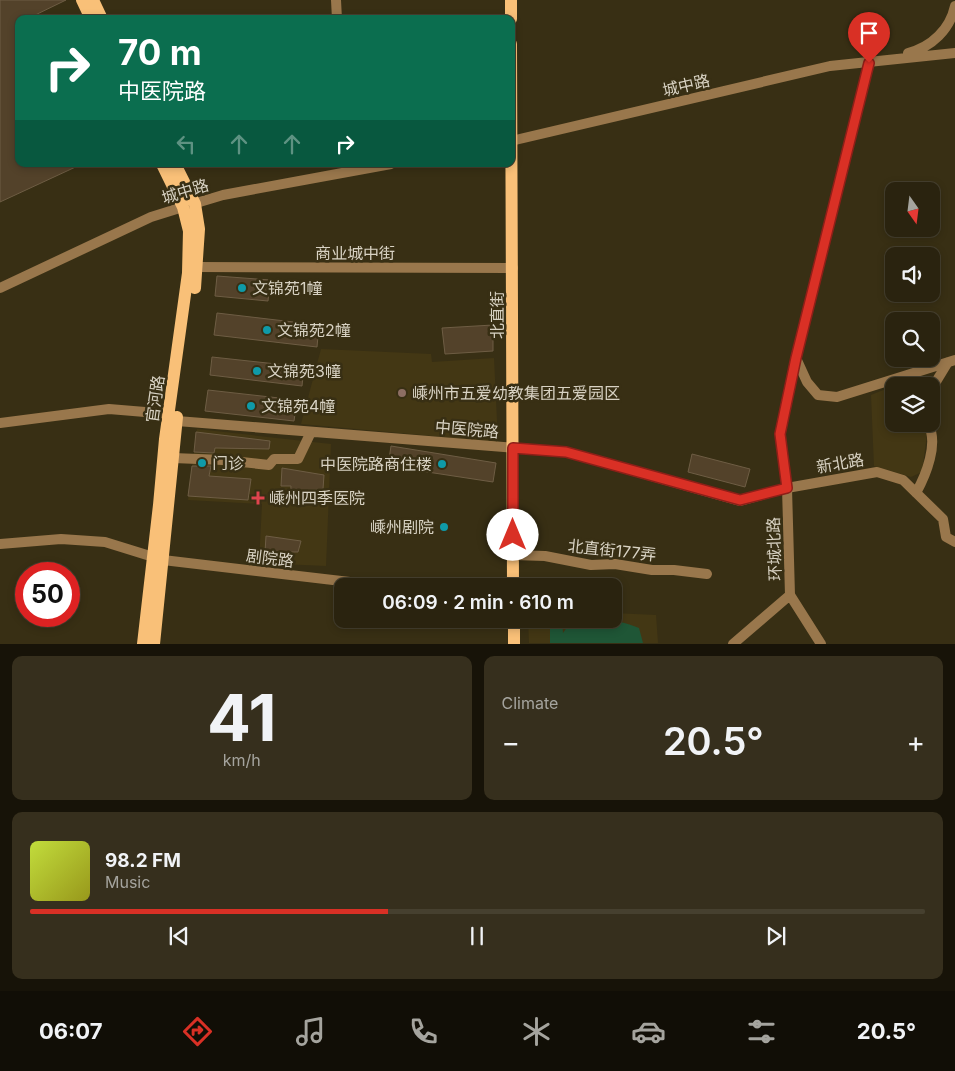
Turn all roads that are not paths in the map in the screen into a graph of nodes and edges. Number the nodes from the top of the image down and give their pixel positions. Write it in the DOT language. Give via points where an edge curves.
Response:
graph roads {
  1 [pos="82,0"];
  2 [pos="93,0"];
  3 [pos="336,0"];
  4 [pos="511,0"];
  5 [pos="955,6"];
  6 [pos="89,15"];
  7 [pos="100,15"];
  8 [pos="337,15"];
  9 [pos="511,15"];
  10 [pos="955,53"];
  11 [pos="869,63"];
  12 [pos="515,140"];
  13 [pos="164,167"];
  14 [pos="176,167"];
  15 [pos="330,167"];
  16 [pos="376,167"];
  17 [pos="512,167"];
  18 [pos="329,176"];
  19 [pos="189,205"];
  20 [pos="197,267"];
  21 [pos="513,268"];
  22 [pos="0,288"];
  23 [pos="796,358"];
  24 [pos="951,361"];
  25 [pos="940,377"];
  26 [pos="173,417"];
  27 [pos="0,423"];
  28 [pos="311,432"];
  29 [pos="931,432"];
  30 [pos="513,448"];
  31 [pos="172,458"];
  32 [pos="787,488"];
  33 [pos="916,493"];
  34 [pos="955,542"];
  35 [pos="0,544"];
  36 [pos="513,555"];
  37 [pos="158,559"];
  38 [pos="707,574"];
  39 [pos="514,578"];
  40 [pos="334,580"];
  41 [pos="790,595"];
  42 [pos="514,628"];
  43 [pos="143,644"];
  44 [pos="154,644"];
  45 [pos="514,644"];
  46 [pos="733,644"];
  47 [pos="821,644"];
  1 -- 6 [label="main road"];
  2 -- 7 [label="main road"];
  3 -- 8 [label="street"];
  4 -- 9 [label="main road"];
  5 -- 11 [label="street" via="952,19 939,37 919,51"];
  10 -- 11 [label="street"];
  11 -- 12 [label="street, 城中路" via="830,66"];
  11 -- 23 [label="street, 环城北路"];
  13 -- 19 [label="main road, 官河路"];
  14 -- 19 [label="main road, 官河路"];
  15 -- 18 [label="street"];
  16 -- 18 [label="street, 城中路"];
  17 -- 21 [label="main road, 北直街"];
  18 -- 19 [label="street, 城中路" via="223,195"];
  19 -- 20 [label="main road, 官河路" via="199,229"];
  19 -- 22 [label="street, 城中路" via="151,217"];
  19 -- 26 [label="main road, 官河路" via="188,273"];
  20 -- 21 [label="street, 商业城中街"];
  20 -- 26 [label="main road, 官河路"];
  21 -- 30 [label="main road, 北直街"];
  23 -- 24 [label="street" via="806,382 818,395 837,398"];
  23 -- 32 [label="street, 环城北路" via="780,434"];
  24 -- 25 [label="street"];
  26 -- 27 [label="street, 中医院路" via="109,409"];
  26 -- 28 [label="street, 中医院路"];
  26 -- 31 [label="main road, 官河路"];
  26 -- 37 [label="main road, 官河路"];
  28 -- 30 [label="street, 中医院路"];
  28 -- 31 [label="street" via="298,459 274,459 269,465"];
  29 -- 33 [label="street" via="929,464"];
  30 -- 32 [label="street, 中医院路" via="566,452 740,500"];
  30 -- 36 [label="main road, 北直街"];
  31 -- 37 [label="main road, 官河路"];
  32 -- 33 [label="street, 新北路" via="877,472 903,480"];
  32 -- 41 [label="street, 环城北路"];
  33 -- 34 [label="street, 新北路" via="943,519 946,536"];
  35 -- 37 [label="street, 剧院路" via="61,539 105,542"];
  36 -- 38 [label="street, 北直街177弄"];
  36 -- 39 [label="main road, 北直街"];
  37 -- 40 [label="street, 剧院路"];
  37 -- 43 [label="main road, 官河路"];
  37 -- 44 [label="main road, 官河路"];
  41 -- 46 [label="street"];
  41 -- 47 [label="street"];
  42 -- 45 [label="main road"];
}
